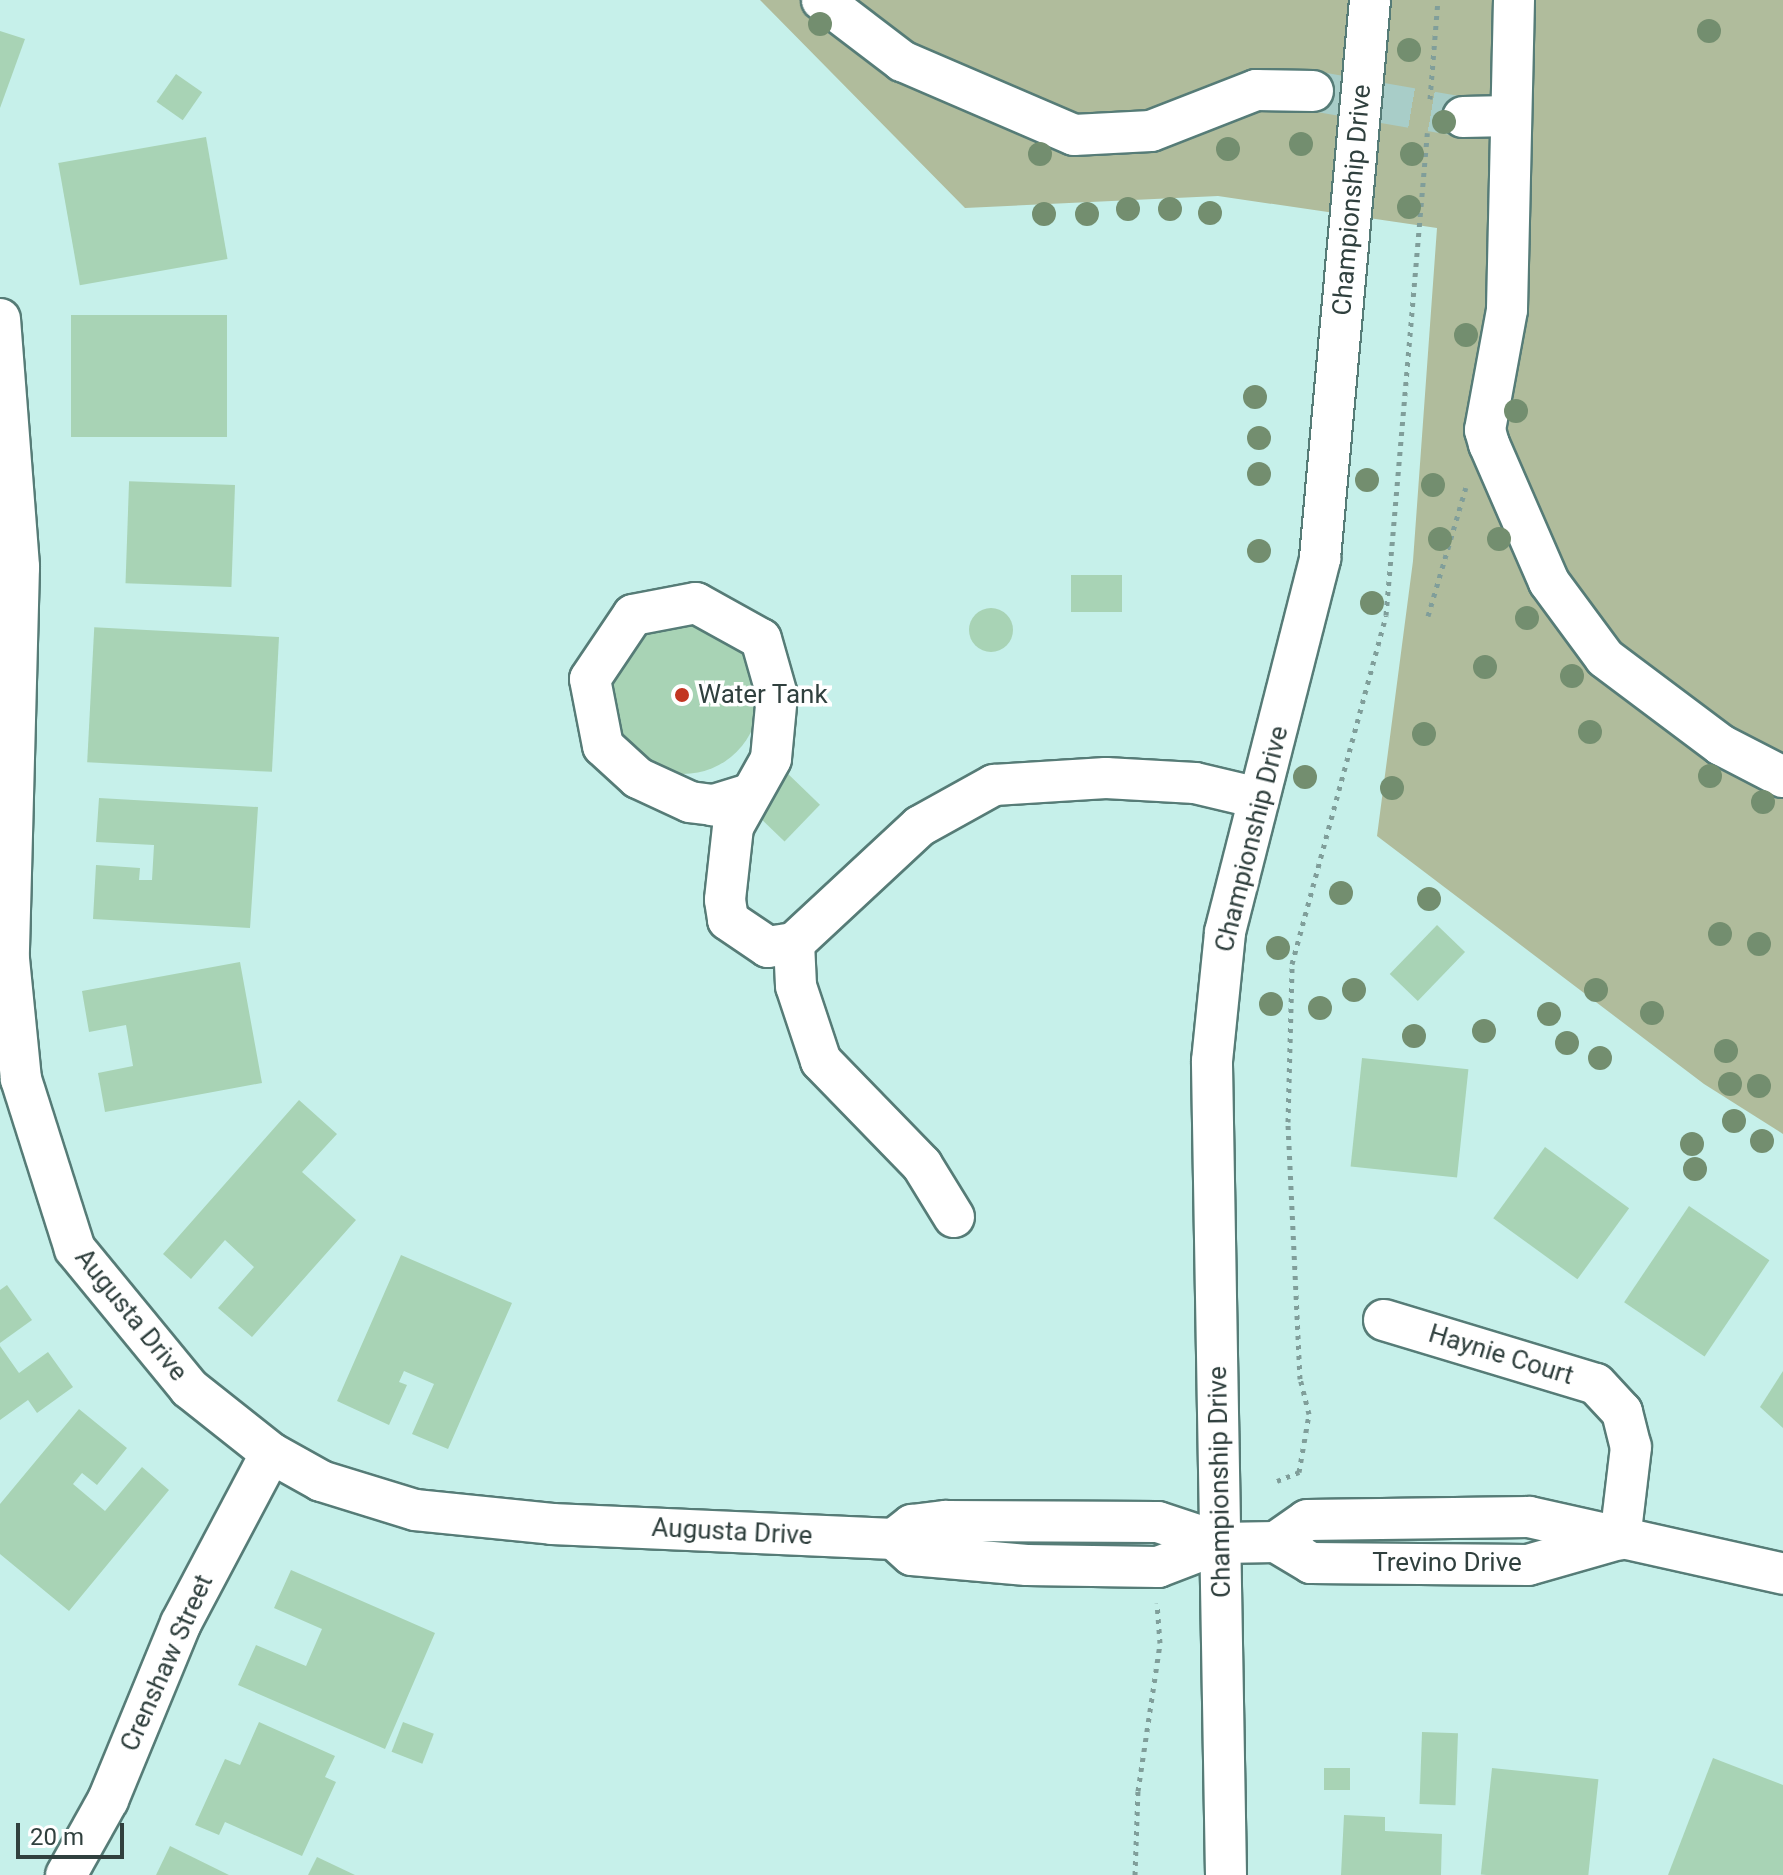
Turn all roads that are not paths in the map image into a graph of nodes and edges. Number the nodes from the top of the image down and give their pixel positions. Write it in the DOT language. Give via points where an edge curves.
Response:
graph roads {
  1 [pos="822,0"];
  2 [pos="1370,0"];
  3 [pos="1514,0"];
  4 [pos="1313,91"];
  5 [pos="1509,116"];
  6 [pos="1440,118"];
  7 [pos="0,319"];
  8 [pos="1783,777"];
  9 [pos="750,794"];
  10 [pos="1258,798"];
  11 [pos="5,805"];
  12 [pos="794,943"];
  13 [pos="954,1217"];
  14 [pos="1384,1320"];
  15 [pos="271,1453"];
  16 [pos="1620,1539"];
  17 [pos="1221,1543"];
  18 [pos="1783,1574"];
  19 [pos="66,1875"];
  20 [pos="1226,1875"];
  1 -- 4 [label="street" via="902,61 1074,135 1151,131 1256,90"];
  2 -- 10 [label="street, Championship Drive" via="1320,558 1296,673"];
  3 -- 5 [label="street"];
  5 -- 6 [label="street"];
  5 -- 8 [label="street" via="1507,310 1486,423 1489,444 1566,612 1620,671 1721,745"];
  7 -- 11 [label="street, Augusta Drive" via="19,567"];
  9 -- 9 [label="street" via="771,759 776,711 761,639 696,603 633,615 590,679 603,746 638,778 690,802 713,805"];
  9 -- 12 [label="street" via="733,827 728,920 768,947"];
  10 -- 12 [label="street" via="1195,783 1106,778 994,785 920,826"];
  10 -- 17 [label="street, Championship Drive" via="1225,932 1212,1061"];
  11 -- 15 [label="street, Augusta Drive" via="9,959 21,1079 75,1249 189,1388"];
  12 -- 13 [label="street" via="796,986 821,1061 922,1165"];
  14 -- 16 [label="street, Haynie Court" via="1596,1384 1622,1412 1631,1447"];
  15 -- 17 [label="street, Augusta Drive" via="321,1481 415,1510 552,1524 894,1539 912,1555 1158,1567"];
  15 -- 19 [label="street, Crenshaw Street" via="181,1623 108,1800"];
  16 -- 17 [label="street, Trevino Drive" via="1529,1517 1307,1520 1276,1542"];
  16 -- 18 [label="street, Trevino Drive"];
  17 -- 20 [label="street, Championship Drive"];
}
